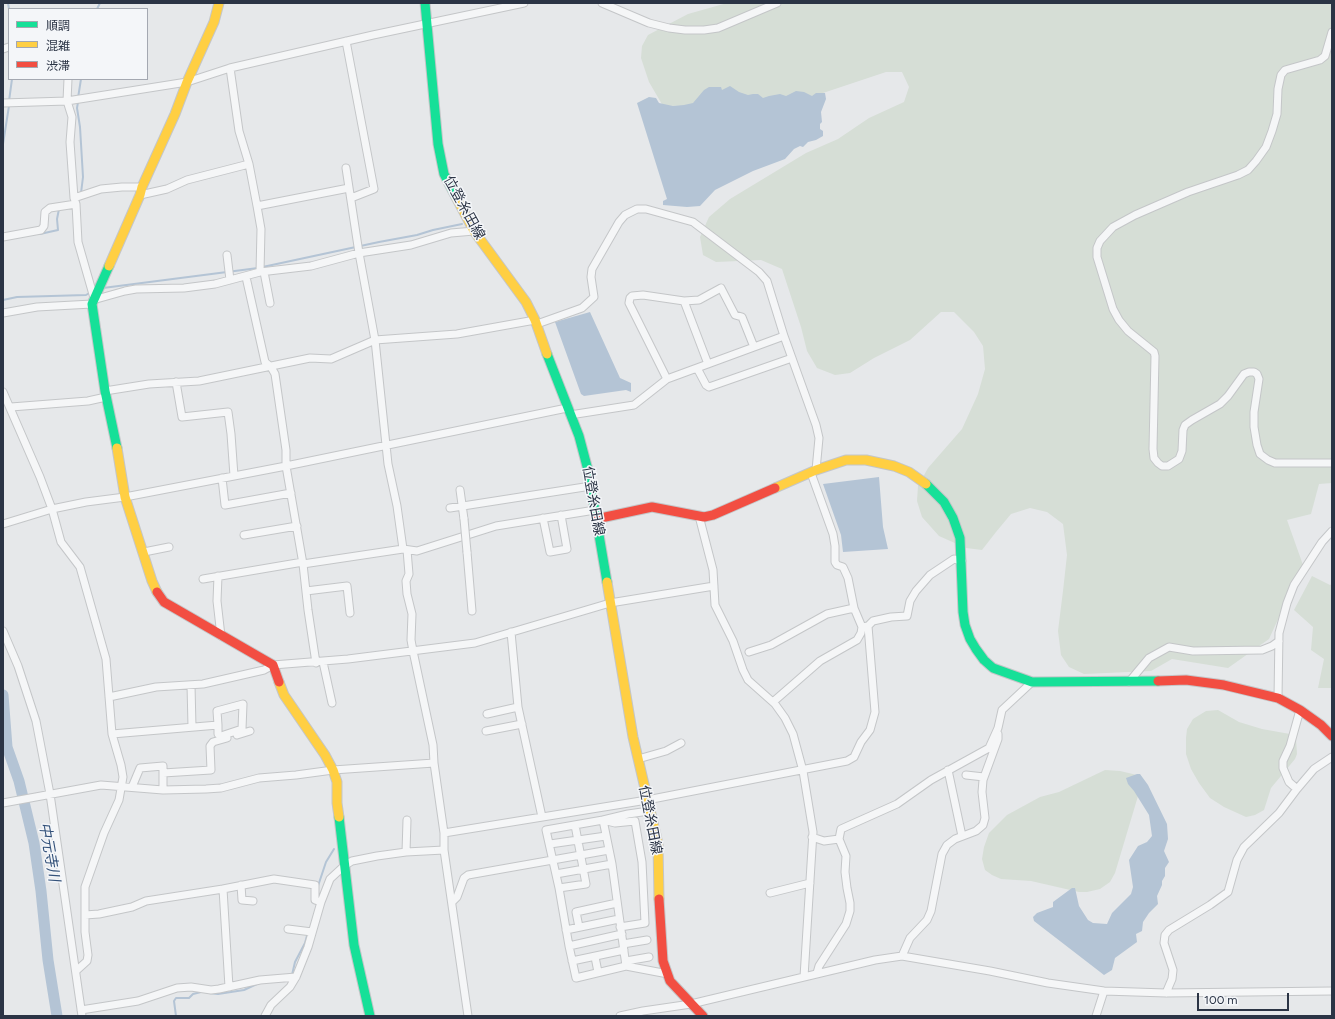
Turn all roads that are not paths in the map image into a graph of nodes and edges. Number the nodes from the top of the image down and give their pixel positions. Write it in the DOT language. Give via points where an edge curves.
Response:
graph roads {
  1 [pos="219,3"];
  2 [pos="425,3"];
  3 [pos="524,3"];
  4 [pos="602,3"];
  5 [pos="776,3"];
  6 [pos="426,24"];
  7 [pos="1332,32"];
  8 [pos="346,41"];
  9 [pos="230,68"];
  10 [pos="68,80"];
  11 [pos="188,82"];
  12 [pos="67,101"];
  13 [pos="3,103"];
  14 [pos="249,164"];
  15 [pos="346,168"];
  16 [pos="349,188"];
  17 [pos="141,191"];
  18 [pos="351,198"];
  19 [pos="75,201"];
  20 [pos="257,206"];
  21 [pos="474,231"];
  22 [pos="3,237"];
  23 [pos="359,254"];
  24 [pos="226,255"];
  25 [pos="262,272"];
  26 [pos="246,277"];
  27 [pos="230,280"];
  28 [pos="93,301"];
  29 [pos="684,301"];
  30 [pos="270,303"];
  31 [pos="3,313"];
  32 [pos="536,322"];
  33 [pos="784,336"];
  34 [pos="375,340"];
  35 [pos="754,347"];
  36 [pos="792,358"];
  37 [pos="708,364"];
  38 [pos="271,366"];
  39 [pos="697,368"];
  40 [pos="667,378"];
  41 [pos="176,382"];
  42 [pos="3,393"];
  43 [pos="106,394"];
  44 [pos="11,407"];
  45 [pos="568,411"];
  46 [pos="386,445"];
  47 [pos="1332,463"];
  48 [pos="286,466"];
  49 [pos="814,472"];
  50 [pos="234,476"];
  51 [pos="222,478"];
  52 [pos="591,486"];
  53 [pos="460,490"];
  54 [pos="291,493"];
  55 [pos="125,497"];
  56 [pos="462,506"];
  57 [pos="450,508"];
  58 [pos="52,509"];
  59 [pos="562,515"];
  60 [pos="596,515"];
  61 [pos="699,516"];
  62 [pos="543,518"];
  63 [pos="3,524"];
  64 [pos="297,526"];
  65 [pos="1332,531"];
  66 [pos="244,535"];
  67 [pos="169,547"];
  68 [pos="405,550"];
  69 [pos="144,552"];
  70 [pos="962,561"];
  71 [pos="303,563"];
  72 [pos="218,576"];
  73 [pos="203,579"];
  74 [pos="714,586"];
  75 [pos="306,591"];
  76 [pos="610,603"];
  77 [pos="854,608"];
  78 [pos="472,611"];
  79 [pos="350,613"];
  80 [pos="865,627"];
  81 [pos="3,631"];
  82 [pos="511,632"];
  83 [pos="221,636"];
  84 [pos="1279,641"];
  85 [pos="413,651"];
  86 [pos="749,652"];
  87 [pos="320,662"];
  88 [pos="273,665"];
  89 [pos="1032,682"];
  90 [pos="1128,682"];
  91 [pos="191,685"];
  92 [pos="109,697"];
  93 [pos="1278,698"];
  94 [pos="773,702"];
  95 [pos="332,703"];
  96 [pos="518,707"];
  97 [pos="1300,710"];
  98 [pos="487,714"];
  99 [pos="522,724"];
  100 [pos="218,725"];
  101 [pos="192,727"];
  102 [pos="998,728"];
  103 [pos="250,731"];
  104 [pos="486,731"];
  105 [pos="112,734"];
  106 [pos="1332,736"];
  107 [pos="681,743"];
  108 [pos="1332,757"];
  109 [pos="638,759"];
  110 [pos="434,763"];
  111 [pos="333,770"];
  112 [pos="803,770"];
  113 [pos="948,770"];
  114 [pos="163,773"];
  115 [pos="966,775"];
  116 [pos="984,777"];
  117 [pos="122,787"];
  118 [pos="132,788"];
  119 [pos="1297,789"];
  120 [pos="163,790"];
  121 [pos="46,795"];
  122 [pos="647,800"];
  123 [pos="3,802"];
  124 [pos="649,811"];
  125 [pos="542,817"];
  126 [pos="407,820"];
  127 [pos="604,820"];
  128 [pos="575,825"];
  129 [pos="444,833"];
  130 [pos="606,836"];
  131 [pos="962,836"];
  132 [pos="812,837"];
  133 [pos="839,839"];
  134 [pos="578,840"];
  135 [pos="550,844"];
  136 [pos="444,850"];
  137 [pos="609,850"];
  138 [pos="406,852"];
  139 [pos="581,855"];
  140 [pos="553,860"];
  141 [pos="612,864"];
  142 [pos="344,866"];
  143 [pos="583,869"];
  144 [pos="556,874"];
  145 [pos="810,883"];
  146 [pos="241,885"];
  147 [pos="223,888"];
  148 [pos="560,888"];
  149 [pos="770,893"];
  150 [pos="253,901"];
  151 [pos="321,902"];
  152 [pos="452,902"];
  153 [pos="617,903"];
  154 [pos="85,915"];
  155 [pos="619,919"];
  156 [pos="579,927"];
  157 [pos="288,929"];
  158 [pos="566,930"];
  159 [pos="621,930"];
  160 [pos="312,932"];
  161 [pos="646,940"];
  162 [pos="569,946"];
  163 [pos="624,947"];
  164 [pos="902,956"];
  165 [pos="595,957"];
  166 [pos="649,957"];
  167 [pos="572,962"];
  168 [pos="626,963"];
  169 [pos="76,971"];
  170 [pos="598,972"];
  171 [pos="817,973"];
  172 [pos="668,974"];
  173 [pos="296,977"];
  174 [pos="804,977"];
  175 [pos="229,987"];
  176 [pos="1104,991"];
  177 [pos="1332,991"];
  178 [pos="1166,992"];
  179 [pos="691,1004"];
  180 [pos="82,1013"];
  181 [pos="265,1016"];
  182 [pos="370,1016"];
  183 [pos="468,1016"];
  184 [pos="620,1016"];
  185 [pos="703,1016"];
  186 [pos="1096,1016"];
  1 -- 11 [label="street" via="214,22"];
  2 -- 6 [label="street, 位登糸田線"];
  3 -- 6 [label="street"];
  4 -- 5 [label="street" via="649,23 669,28 704,30 718,28"];
  6 -- 8 [label="street"];
  6 -- 21 [label="street, 位登糸田線" via="438,144 444,174"];
  7 -- 47 [label="street" via="1325,56 1320,60 1285,70 1281,75 1277,114 1272,130 1266,147 1248,170 1135,215 1113,227 1097,248 1097,256 1113,309 1119,320 1128,331 1154,352 1153,450 1158,463 1168,466 1179,459 1185,425 1220,404 1244,374 1249,372 1254,372 1259,378 1254,427 1260,454 1275,463"];
  8 -- 9 [label="street"];
  8 -- 18 [label="street" via="374,189"];
  9 -- 11 [label="street"];
  9 -- 14 [label="street" via="239,131"];
  10 -- 12 [label="street"];
  11 -- 12 [label="street"];
  11 -- 17 [label="street"];
  12 -- 13 [label="street"];
  12 -- 19 [label="street" via="72,117 70,142"];
  14 -- 17 [label="street" via="187,180 167,189"];
  14 -- 20 [label="street"];
  15 -- 16 [label="street"];
  16 -- 18 [label="street"];
  16 -- 20 [label="street"];
  17 -- 19 [label="street" via="122,187 101,189"];
  17 -- 28 [label="street"];
  18 -- 23 [label="street"];
  19 -- 22 [label="street" via="50,208 45,212 44,226 41,230"];
  19 -- 28 [label="street" via="78,242"];
  20 -- 25 [label="street" via="261,229"];
  21 -- 23 [label="street" via="450,233 411,245"];
  21 -- 32 [label="street, 位登糸田線" via="526,302"];
  23 -- 25 [label="street" via="311,266"];
  23 -- 34 [label="street"];
  24 -- 27 [label="street"];
  25 -- 26 [label="street"];
  25 -- 30 [label="street"];
  26 -- 27 [label="street"];
  26 -- 38 [label="street" via="265,362"];
  27 -- 28 [label="street" via="184,288 131,290"];
  28 -- 31 [label="street"];
  28 -- 43 [label="street"];
  29 -- 35 [label="street" via="699,300 721,288 735,315 742,316"];
  29 -- 37 [label="street"];
  29 -- 40 [label="street" via="643,295 630,298 629,303"];
  32 -- 33 [label="street" via="582,308 594,297 592,269 619,222 625,215 646,209 693,222 759,272 767,281"];
  32 -- 34 [label="street" via="457,334"];
  32 -- 45 [label="street, 位登糸田線"];
  33 -- 35 [label="street"];
  33 -- 36 [label="street"];
  34 -- 38 [label="street" via="331,359 310,358"];
  34 -- 46 [label="street"];
  35 -- 37 [label="street"];
  36 -- 39 [label="street" via="709,387 706,386"];
  36 -- 49 [label="street" via="819,438"];
  37 -- 39 [label="street"];
  38 -- 41 [label="street" via="199,381"];
  38 -- 48 [label="street" via="275,374"];
  39 -- 40 [label="street"];
  40 -- 45 [label="street" via="634,405"];
  41 -- 43 [label="street" via="149,384"];
  41 -- 50 [label="street" via="182,418 228,412"];
  42 -- 44 [label="street"];
  43 -- 44 [label="street" via="88,401"];
  43 -- 55 [label="street"];
  44 -- 58 [label="street"];
  45 -- 46 [label="street"];
  45 -- 52 [label="street, 位登糸田線" via="579,436"];
  46 -- 48 [label="street"];
  46 -- 68 [label="street"];
  48 -- 50 [label="street"];
  48 -- 54 [label="street"];
  49 -- 61 [label="street" via="720,513"];
  49 -- 70 [label="street" via="846,460 879,462 909,472 927,484 944,502 960,538"];
  49 -- 77 [label="street" via="833,534 835,562 843,567 848,578"];
  50 -- 51 [label="street"];
  51 -- 54 [label="street" via="226,505"];
  51 -- 55 [label="street"];
  52 -- 56 [label="street"];
  52 -- 60 [label="street, 位登糸田線"];
  53 -- 56 [label="street"];
  54 -- 64 [label="street"];
  55 -- 58 [label="street"];
  55 -- 69 [label="street"];
  56 -- 57 [label="street"];
  56 -- 78 [label="street, bridge"];
  58 -- 63 [label="street"];
  58 -- 92 [label="street" via="61,542 80,568 106,659"];
  59 -- 60 [label="street"];
  59 -- 62 [label="street"];
  59 -- 62 [label="street" via="567,549 550,552"];
  60 -- 61 [label="street" via="652,507"];
  60 -- 76 [label="street, 位登糸田線"];
  61 -- 74 [label="street" via="713,570"];
  62 -- 68 [label="street" via="496,526 417,551"];
  64 -- 66 [label="street"];
  64 -- 71 [label="street"];
  65 -- 84 [label="street" via="1294,585 1284,614"];
  67 -- 69 [label="street"];
  68 -- 71 [label="street"];
  68 -- 85 [label="street" via="409,574 406,581 412,614"];
  69 -- 83 [label="street" via="152,581 164,602"];
  70 -- 80 [label="street" via="954,559 930,575 910,601 907,616 873,621"];
  70 -- 89 [label="street" via="963,612 970,639 984,660 993,668"];
  71 -- 72 [label="street"];
  71 -- 75 [label="street"];
  72 -- 73 [label="street"];
  72 -- 83 [label="street" via="217,601"];
  74 -- 76 [label="street"];
  74 -- 94 [label="street" via="715,605 733,640 748,680"];
  75 -- 79 [label="street" via="347,586"];
  75 -- 87 [label="street"];
  76 -- 82 [label="street"];
  76 -- 109 [label="street, 位登糸田線"];
  77 -- 80 [label="street"];
  77 -- 86 [label="street" via="827,614 771,644"];
  80 -- 94 [label="street" via="857,640 820,661"];
  80 -- 112 [label="street" via="875,712 870,730 854,756 847,762"];
  81 -- 121 [label="street" via="18,666 36,721"];
  82 -- 85 [label="street" via="475,643"];
  82 -- 96 [label="street"];
  83 -- 88 [label="street"];
  84 -- 90 [label="street" via="1262,650 1193,651 1170,647 1148,658"];
  84 -- 93 [label="street"];
  85 -- 87 [label="street"];
  85 -- 110 [label="street" via="433,745"];
  87 -- 88 [label="street"];
  87 -- 95 [label="street"];
  88 -- 91 [label="street" via="240,676"];
  88 -- 111 [label="street" via="284,695"];
  89 -- 90 [label="street"];
  89 -- 102 [label="street" via="1002,710"];
  90 -- 93 [label="street" via="1186,680 1224,685"];
  91 -- 92 [label="street" via="156,687"];
  91 -- 101 [label="street"];
  92 -- 105 [label="street"];
  93 -- 97 [label="street"];
  94 -- 112 [label="street" via="793,734"];
  96 -- 98 [label="street"];
  96 -- 99 [label="street"];
  97 -- 106 [label="street"];
  97 -- 119 [label="street" via="1283,761 1289,782"];
  99 -- 104 [label="street"];
  99 -- 125 [label="street"];
  100 -- 100 [label="street" via="217,711 243,704 242,729 221,736 218,734"];
  100 -- 101 [label="street"];
  101 -- 105 [label="street"];
  102 -- 113 [label="street" via="989,748"];
  102 -- 116 [label="street" via="998,739"];
  103 -- 114 [label="street" via="213,742 210,746 212,770"];
  105 -- 117 [label="street" via="121,765"];
  107 -- 109 [label="street" via="666,751"];
  108 -- 119 [label="street" via="1314,769"];
  109 -- 122 [label="street, 位登糸田線"];
  110 -- 111 [label="street"];
  110 -- 129 [label="street"];
  111 -- 120 [label="street" via="259,778 221,788"];
  111 -- 142 [label="street" via="337,782"];
  112 -- 122 [label="street"];
  112 -- 132 [label="street"];
  113 -- 131 [label="street"];
  113 -- 133 [label="street" via="897,804 841,829"];
  114 -- 118 [label="street" via="163,766 140,768"];
  114 -- 120 [label="street"];
  115 -- 116 [label="street"];
  116 -- 131 [label="street" via="983,825 976,831"];
  117 -- 118 [label="street"];
  117 -- 121 [label="street" via="101,785"];
  117 -- 154 [label="street" via="85,887"];
  118 -- 120 [label="street"];
  119 -- 178 [label="street" via="1279,813 1244,847 1237,860 1228,892 1168,930 1164,943 1173,970"];
  121 -- 123 [label="street"];
  121 -- 169 [label="street"];
  122 -- 124 [label="street, 位登糸田線"];
  122 -- 125 [label="street"];
  124 -- 127 [label="street"];
  124 -- 172 [label="street, 位登糸田線" via="658,844 659,915 663,961"];
  125 -- 129 [label="street"];
  126 -- 138 [label="street"];
  127 -- 128 [label="street"];
  127 -- 130 [label="street"];
  127 -- 159 [label="street" via="614,823 635,821 642,862 644,923"];
  128 -- 134 [label="street"];
  128 -- 135 [label="street" via="546,830"];
  129 -- 136 [label="street"];
  130 -- 134 [label="street"];
  130 -- 137 [label="street"];
  131 -- 164 [label="street" via="947,845 942,854 931,910 927,920 910,938"];
  132 -- 133 [label="street" via="824,841"];
  132 -- 145 [label="street"];
  133 -- 171 [label="street" via="846,856 846,888 850,911 846,924 818,966"];
  134 -- 135 [label="street"];
  134 -- 139 [label="street"];
  135 -- 140 [label="street"];
  136 -- 138 [label="street"];
  136 -- 152 [label="street"];
  137 -- 139 [label="street"];
  137 -- 141 [label="street"];
  138 -- 142 [label="street" via="352,861"];
  139 -- 140 [label="street"];
  139 -- 143 [label="street"];
  140 -- 144 [label="street"];
  140 -- 152 [label="street" via="468,875"];
  141 -- 143 [label="street"];
  141 -- 153 [label="street"];
  142 -- 151 [label="street" via="330,879"];
  142 -- 182 [label="street" via="354,945"];
  143 -- 144 [label="street"];
  143 -- 148 [label="street" via="586,884"];
  144 -- 148 [label="street"];
  145 -- 149 [label="street"];
  145 -- 174 [label="street"];
  146 -- 147 [label="street"];
  146 -- 150 [label="street" via="242,900"];
  146 -- 151 [label="street" via="274,879 315,884 315,900"];
  147 -- 154 [label="street" via="146,901 132,907"];
  147 -- 175 [label="street"];
  148 -- 158 [label="street"];
  151 -- 160 [label="street"];
  152 -- 183 [label="street"];
  153 -- 155 [label="street"];
  153 -- 156 [label="street" via="576,912"];
  154 -- 169 [label="street" via="88,955 87,961"];
  155 -- 156 [label="street"];
  155 -- 159 [label="street"];
  156 -- 158 [label="street"];
  157 -- 160 [label="street"];
  158 -- 162 [label="street"];
  159 -- 162 [label="street"];
  159 -- 163 [label="street"];
  160 -- 173 [label="street"];
  161 -- 163 [label="street"];
  162 -- 167 [label="street"];
  163 -- 165 [label="street"];
  163 -- 168 [label="street"];
  164 -- 171 [label="street"];
  164 -- 176 [label="street"];
  165 -- 167 [label="street"];
  165 -- 170 [label="street"];
  166 -- 168 [label="street"];
  167 -- 170 [label="street" via="576,978"];
  168 -- 170 [label="street"];
  168 -- 172 [label="street"];
  169 -- 180 [label="street"];
  171 -- 174 [label="street"];
  172 -- 179 [label="street, 位登糸田線" via="670,981"];
  173 -- 175 [label="street" via="260,980"];
  173 -- 181 [label="street" via="290,987 271,1005"];
  174 -- 179 [label="street"];
  175 -- 180 [label="street" via="211,990 177,988 138,1001"];
  176 -- 178 [label="street"];
  176 -- 186 [label="street"];
  177 -- 178 [label="street"];
  179 -- 184 [label="street"];
  179 -- 185 [label="street, 位登糸田線"];
}
